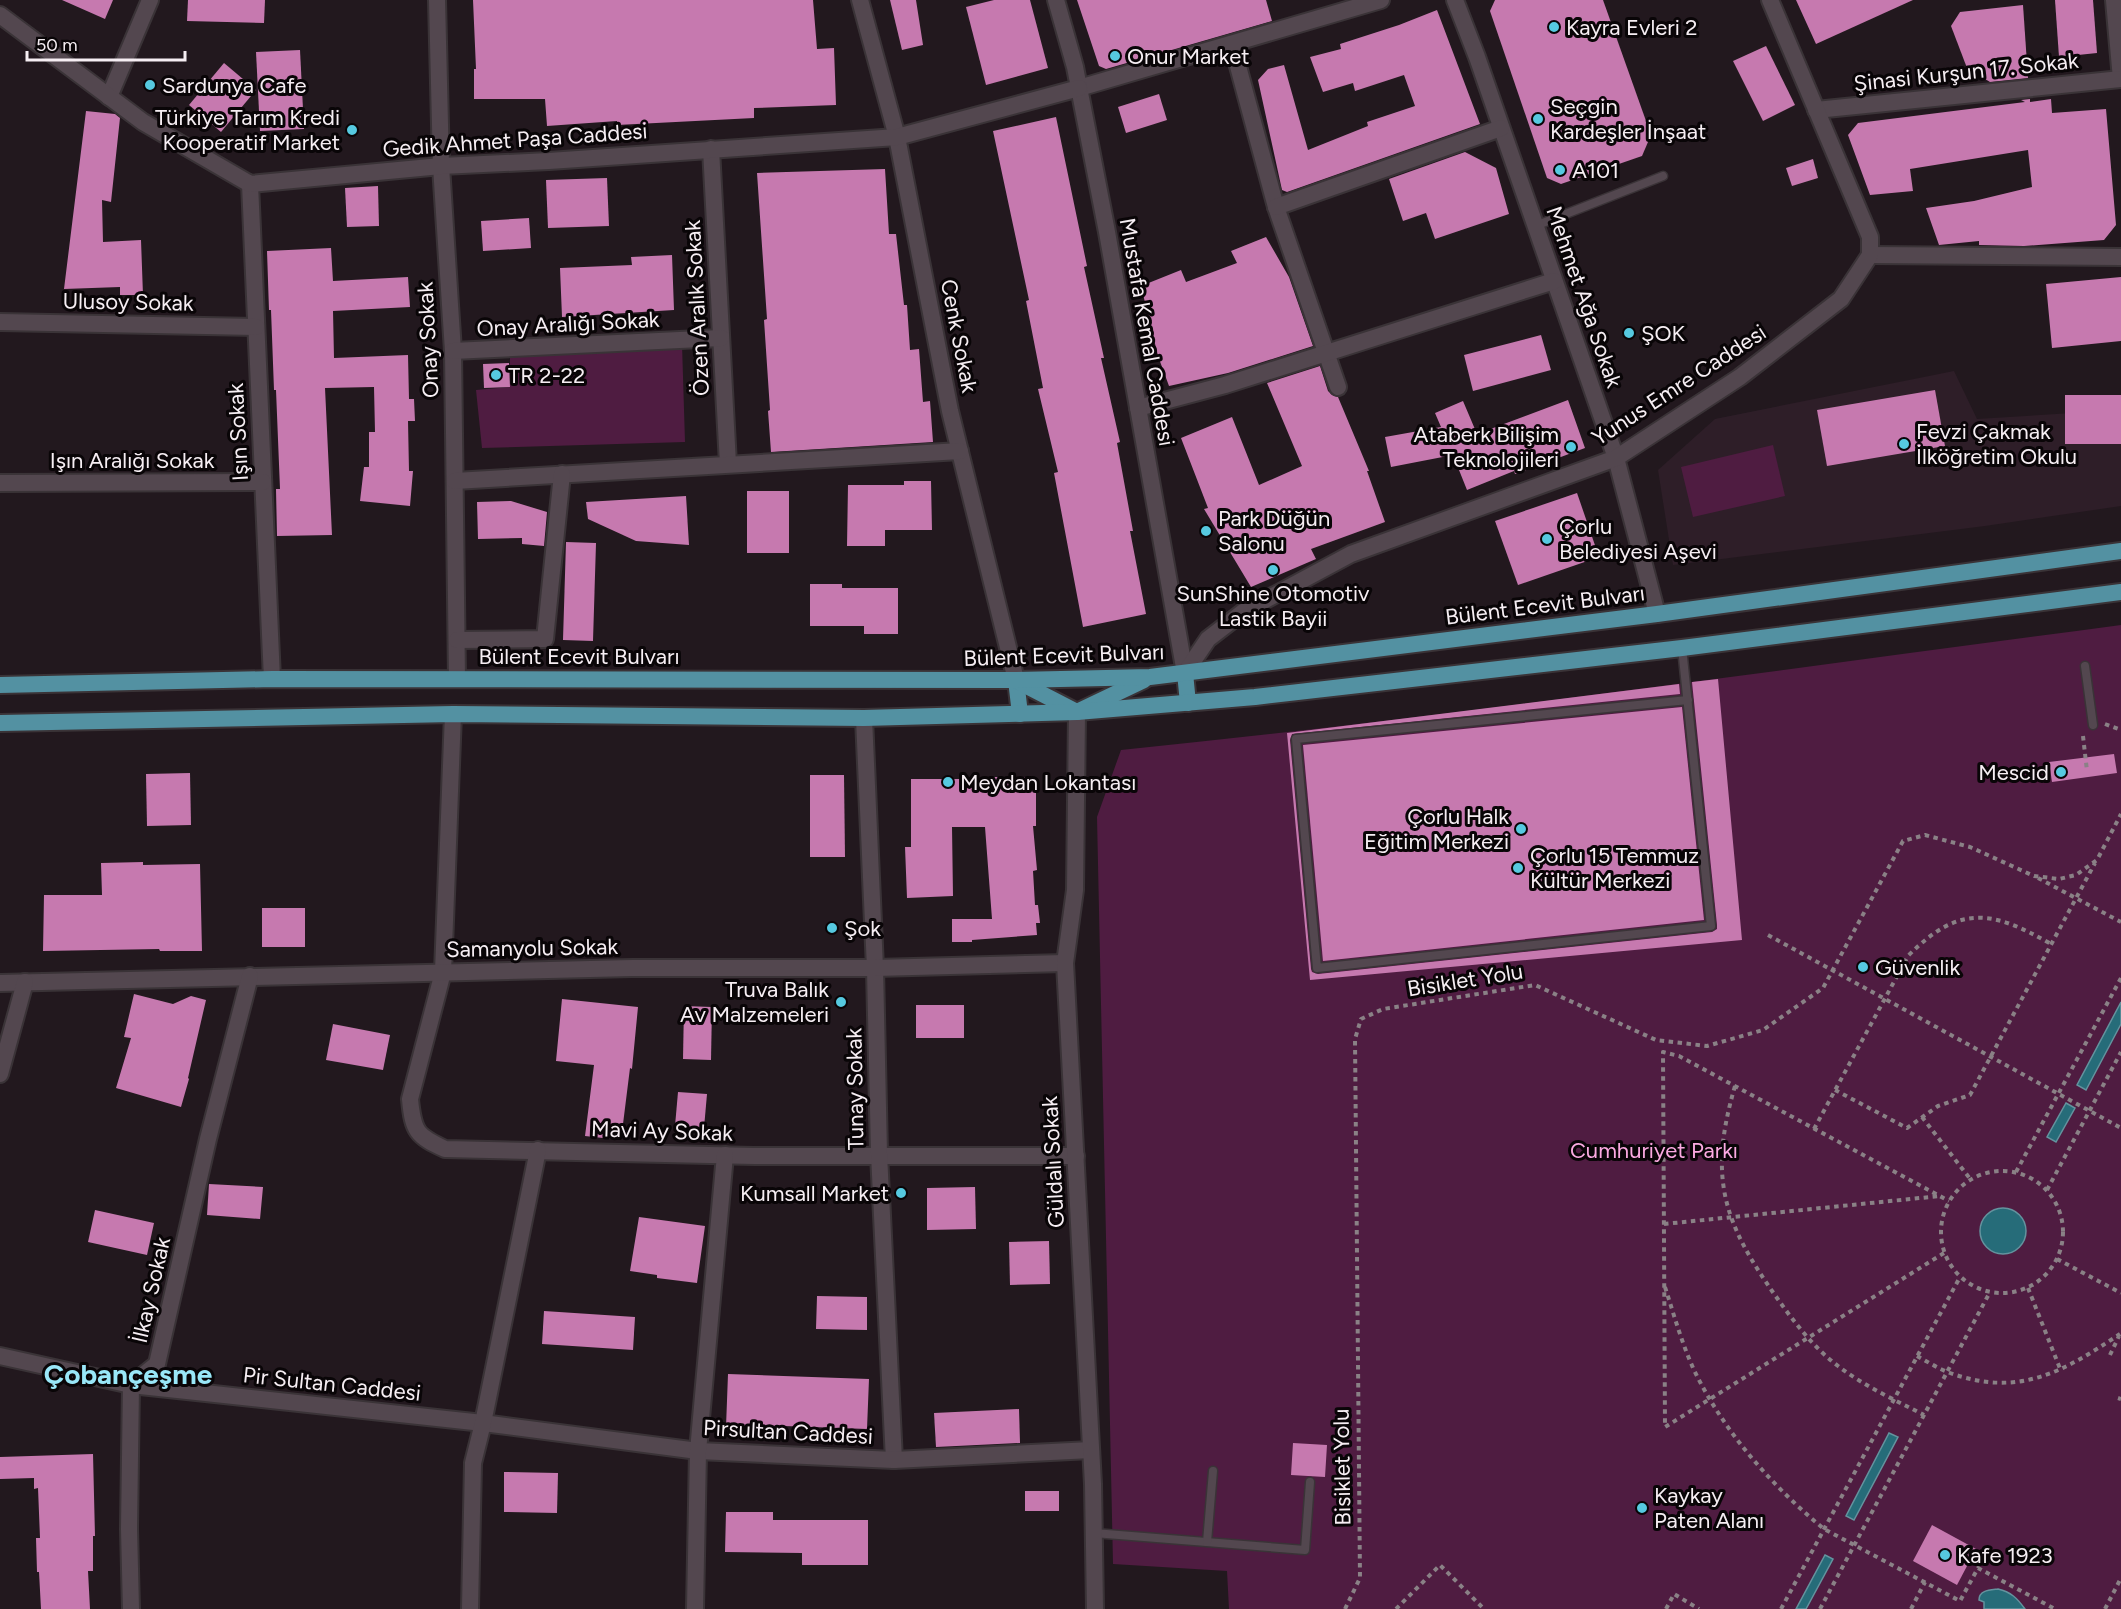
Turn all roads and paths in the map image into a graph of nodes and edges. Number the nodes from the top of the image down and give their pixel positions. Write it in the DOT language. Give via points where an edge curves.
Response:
graph roads {
  1 [pos="150,0"];
  2 [pos="437,0"];
  3 [pos="860,0"];
  4 [pos="1056,0"];
  5 [pos="1381,0"];
  6 [pos="1455,0"];
  7 [pos="1770,0"];
  8 [pos="2114,0"];
  9 [pos="0,15"];
  10 [pos="1232,44"];
  11 [pos="2121,79"];
  12 [pos="1079,88"];
  13 [pos="109,97"];
  14 [pos="1816,110"];
  15 [pos="1501,128"];
  16 [pos="897,137"];
  17 [pos="711,149"];
  18 [pos="441,166"];
  19 [pos="1663,176"];
  20 [pos="250,184"];
  21 [pos="1276,207"];
  22 [pos="1535,226"];
  23 [pos="1870,255"];
  24 [pos="2121,257"];
  25 [pos="1554,281"];
  26 [pos="0,322"];
  27 [pos="256,327"];
  28 [pos="721,338"];
  29 [pos="453,351"];
  30 [pos="1326,352"];
  31 [pos="1338,387"];
  32 [pos="1138,408"];
  33 [pos="960,451"];
  34 [pos="1616,458"];
  35 [pos="728,464"];
  36 [pos="562,474"];
  37 [pos="456,481"];
  38 [pos="263,482"];
  39 [pos="0,483"];
  40 [pos="2121,550"];
  41 [pos="2121,592"];
  42 [pos="1657,614"];
  43 [pos="457,640"];
  44 [pos="1682,648"];
  45 [pos="2085,666"];
  46 [pos="1185,673"];
  47 [pos="1150,677"];
  48 [pos="457,678"];
  49 [pos="272,679"];
  50 [pos="1016,680"];
  51 [pos="0,685"];
  52 [pos="1688,700"];
  53 [pos="1188,703"];
  54 [pos="1077,712"];
  55 [pos="453,714"];
  56 [pos="1020,714"];
  57 [pos="864,718"];
  58 [pos="0,723"];
  59 [pos="2093,725"];
  60 [pos="2121,814"];
  61 [pos="2097,860"];
  62 [pos="2034,876"];
  63 [pos="2076,898"];
  64 [pos="2121,922"];
  65 [pos="1768,935"];
  66 [pos="2051,944"];
  67 [pos="1065,963"];
  68 [pos="875,968"];
  69 [pos="1833,970"];
  70 [pos="443,972"];
  71 [pos="250,976"];
  72 [pos="2121,978"];
  73 [pos="24,982"];
  74 [pos="0,983"];
  75 [pos="1885,999"];
  76 [pos="2121,1052"];
  77 [pos="1990,1056"];
  78 [pos="0,1074"];
  79 [pos="1735,1086"];
  80 [pos="1835,1090"];
  81 [pos="2058,1094"];
  82 [pos="2090,1111"];
  83 [pos="1922,1117"];
  84 [pos="2121,1128"];
  85 [pos="1814,1129"];
  86 [pos="538,1150"];
  87 [pos="879,1154"];
  88 [pos="725,1155"];
  89 [pos="1076,1156"];
  90 [pos="2016,1172"];
  91 [pos="1971,1180"];
  92 [pos="2047,1190"];
  93 [pos="1940,1196"];
  94 [pos="1949,1201"];
  95 [pos="1730,1218"];
  96 [pos="1664,1224"];
  97 [pos="1944,1253"];
  98 [pos="2057,1259"];
  99 [pos="1960,1276"];
  100 [pos="1664,1284"];
  101 [pos="2028,1288"];
  102 [pos="1990,1292"];
  103 [pos="2121,1293"];
  104 [pos="2121,1334"];
  105 [pos="1809,1337"];
  106 [pos="2110,1355"];
  107 [pos="0,1356"];
  108 [pos="1917,1356"];
  109 [pos="2061,1371"];
  110 [pos="1948,1372"];
  111 [pos="131,1385"];
  112 [pos="1710,1399"];
  113 [pos="1894,1399"];
  114 [pos="1924,1415"];
  115 [pos="483,1424"];
  116 [pos="1091,1450"];
  117 [pos="698,1451"];
  118 [pos="894,1460"];
  119 [pos="1214,1472"];
  120 [pos="1310,1482"];
  121 [pos="1824,1529"];
  122 [pos="1094,1533"];
  123 [pos="1207,1542"];
  124 [pos="1854,1545"];
  125 [pos="2121,1578"];
  126 [pos="1925,1582"];
  127 [pos="131,1609"];
  128 [pos="470,1609"];
  129 [pos="695,1609"];
  130 [pos="1095,1609"];
  131 [pos="1344,1609"];
  132 [pos="1396,1609"];
  133 [pos="1484,1609"];
  134 [pos="1666,1609"];
  135 [pos="1700,1609"];
  136 [pos="1781,1609"];
  137 [pos="1820,1609"];
  138 [pos="1911,1609"];
  139 [pos="2055,1609"];
  140 [pos="2105,1609"];
  1 -- 13 [label="street"];
  2 -- 18 [label="street, Onay Sokak"];
  3 -- 16 [label="street, Cenk Sokak"];
  4 -- 12 [label="street, Mustafa Kemal Caddesi"];
  5 -- 10 [label="street, Gedik Ahmet Paşa Caddesi"];
  6 -- 15 [label="street, Mehmet Ağa Sokak"];
  7 -- 14 [label="street"];
  8 -- 11 [label="street"];
  9 -- 13 [label="street"];
  10 -- 12 [label="street, Gedik Ahmet Paşa Caddesi"];
  10 -- 21 [label="street"];
  11 -- 14 [label="street, Şinasi Kurşun 17. Sokak"];
  12 -- 16 [label="street, Gedik Ahmet Paşa Caddesi"];
  12 -- 32 [label="street, Mustafa Kemal Caddesi"];
  13 -- 20 [label="street" via="143,122"];
  14 -- 23 [label="street" via="1870,237"];
  15 -- 21 [label="street"];
  15 -- 22 [label="street, Mehmet Ağa Sokak"];
  16 -- 17 [label="street, Gedik Ahmet Paşa Caddesi"];
  16 -- 33 [label="street, Cenk Sokak"];
  17 -- 18 [label="street, Gedik Ahmet Paşa Caddesi"];
  17 -- 28 [label="street, Özen Aralık Sokak"];
  18 -- 20 [label="street, Gedik Ahmet Paşa Caddesi"];
  18 -- 29 [label="street, Onay Sokak"];
  19 -- 22 [label="lane"];
  20 -- 27 [label="street, Işın Sokak"];
  21 -- 30 [label="street"];
  22 -- 25 [label="street, Mehmet Ağa Sokak"];
  23 -- 24 [label="street"];
  23 -- 34 [label="street, Yunus Emre Caddesi" via="1841,299 1740,377"];
  25 -- 30 [label="street"];
  25 -- 34 [label="street, Mehmet Ağa Sokak"];
  26 -- 27 [label="street, Ulusoy Sokak"];
  27 -- 38 [label="street, Işın Sokak"];
  28 -- 29 [label="street, Onay Aralığı Sokak"];
  28 -- 35 [label="street, Özen Aralık Sokak"];
  29 -- 37 [label="street, Onay Sokak"];
  30 -- 31 [label="street"];
  30 -- 32 [label="street"];
  32 -- 46 [label="street, Mustafa Kemal Caddesi"];
  33 -- 35 [label="street"];
  33 -- 50 [label="street, Cenk Sokak"];
  34 -- 42 [label="street, Mehmet Ağa Sokak"];
  34 -- 46 [label="street, Yunus Emre Caddesi" via="1351,554 1243,612 1208,639"];
  35 -- 36 [label="street"];
  36 -- 37 [label="street"];
  36 -- 43 [label="street" via="545,639"];
  37 -- 43 [label="street, Onay Sokak"];
  38 -- 39 [label="street, Işın Aralığı Sokak"];
  38 -- 49 [label="street, Işın Sokak"];
  40 -- 42 [label="main road, Bülent Ecevit Bulvarı"];
  41 -- 44 [label="main road"];
  42 -- 46 [label="main road, Bülent Ecevit Bulvarı"];
  43 -- 48 [label="street, Onay Sokak"];
  44 -- 52 [label="lane"];
  44 -- 53 [label="main road"];
  45 -- 59 [label="lane"];
  46 -- 47 [label="main road, Bülent Ecevit Bulvarı"];
  46 -- 53 [label="main road"];
  47 -- 50 [label="main road, Bülent Ecevit Bulvarı"];
  47 -- 54 [label="main road"];
  48 -- 49 [label="main road, Bülent Ecevit Bulvarı"];
  48 -- 50 [label="main road, Bülent Ecevit Bulvarı"];
  49 -- 51 [label="main road, Bülent Ecevit Bulvarı"];
  50 -- 54 [label="main road"];
  50 -- 56 [label="main road"];
  52 -- 52 [label="lane" via="1711,926 1317,968 1296,739"];
  53 -- 54 [label="main road"];
  54 -- 56 [label="main road"];
  54 -- 67 [label="street, Güldalı Sokak" via="1075,890"];
  55 -- 57 [label="main road"];
  55 -- 58 [label="main road"];
  55 -- 70 [label="street, Mavi Ay Sokak"];
  56 -- 57 [label="main road"];
  57 -- 68 [label="street, Tunay Sokak"];
  60 -- 61 [label="path, Bisiklet Yolu"];
  61 -- 62 [label="path, Bisiklet Yolu" via="2076,875 2059,879"];
  61 -- 63 [label="path"];
  62 -- 63 [label="path"];
  62 -- 69 [label="path, Bisiklet Yolu" via="1970,847 1925,835 1903,841"];
  63 -- 64 [label="path"];
  63 -- 66 [label="path"];
  65 -- 69 [label="path"];
  66 -- 75 [label="path" via="2021,927 1997,920 1972,917 1948,923 1908,956"];
  66 -- 77 [label="path"];
  67 -- 68 [label="street, Samanyolu Sokak"];
  67 -- 89 [label="street, Güldalı Sokak"];
  68 -- 70 [label="street, Samanyolu Sokak"];
  68 -- 87 [label="street, Tunay Sokak"];
  69 -- 75 [label="path"];
  69 -- 131 [label="path, Bisiklet Yolu" via="1823,988 1763,1030 1707,1046 1656,1040 1535,985 1383,1010 1361,1019 1355,1039 1360,1578"];
  70 -- 71 [label="street, Samanyolu Sokak"];
  70 -- 86 [label="street, Mavi Ay Sokak" via="410,1100 412,1119 423,1138 446,1149"];
  71 -- 73 [label="street, Samanyolu Sokak"];
  71 -- 111 [label="street, İlkay Sokak" via="157,1364"];
  72 -- 81 [label="path"];
  73 -- 74 [label="street, Samanyolu Sokak"];
  73 -- 78 [label="street"];
  75 -- 77 [label="path"];
  75 -- 80 [label="path"];
  76 -- 82 [label="path"];
  77 -- 81 [label="path"];
  77 -- 83 [label="path" via="1970,1095 1938,1106"];
  79 -- 85 [label="path"];
  79 -- 95 [label="path" via="1722,1145 1724,1191"];
  79 -- 96 [label="path" via="1679,1056 1663,1052"];
  80 -- 83 [label="path" via="1907,1128"];
  80 -- 85 [label="path"];
  81 -- 82 [label="path"];
  81 -- 90 [label="path"];
  82 -- 84 [label="path"];
  82 -- 92 [label="path"];
  83 -- 91 [label="path"];
  85 -- 93 [label="path"];
  86 -- 88 [label="street, Mavi Ay Sokak"];
  86 -- 115 [label="street"];
  87 -- 88 [label="street, Mavi Ay Sokak"];
  87 -- 89 [label="street, Mavi Ay Sokak"];
  87 -- 118 [label="street, Tunay Sokak"];
  88 -- 117 [label="street"];
  89 -- 116 [label="street, Güldalı Sokak"];
  90 -- 91 [label="path" via="1987,1173"];
  90 -- 92 [label="path"];
  91 -- 94 [label="path"];
  92 -- 98 [label="path" via="2056,1201 2063,1223"];
  93 -- 94 [label="path"];
  93 -- 95 [label="path"];
  94 -- 97 [label="path" via="1942,1219"];
  95 -- 96 [label="path"];
  95 -- 105 [label="path" via="1762,1276"];
  96 -- 100 [label="path"];
  97 -- 99 [label="path"];
  97 -- 105 [label="path"];
  98 -- 101 [label="path" via="2047,1275"];
  98 -- 103 [label="path"];
  99 -- 102 [label="path"];
  99 -- 108 [label="path"];
  100 -- 112 [label="path" via="1693,1368"];
  100 -- 112 [label="path" via="1665,1427"];
  101 -- 102 [label="path"];
  101 -- 109 [label="path"];
  102 -- 110 [label="path"];
  104 -- 106 [label="path"];
  104 -- 109 [label="path"];
  105 -- 112 [label="path"];
  105 -- 113 [label="path" via="1836,1365"];
  107 -- 111 [label="street, Pir Sultan Caddesi"];
  108 -- 110 [label="path"];
  108 -- 113 [label="path"];
  109 -- 110 [label="path" via="2003,1383"];
  110 -- 114 [label="path"];
  111 -- 115 [label="street, Pir Sultan Caddesi"];
  111 -- 127 [label="street"];
  112 -- 121 [label="path" via="1739,1443 1774,1483"];
  113 -- 114 [label="path"];
  113 -- 121 [label="path"];
  114 -- 124 [label="path"];
  115 -- 117 [label="street, Pirsultan Caddesi"];
  115 -- 128 [label="street" via="473,1463"];
  116 -- 118 [label="street, Pirsultan Caddesi"];
  116 -- 122 [label="street, Güldalı Sokak"];
  117 -- 118 [label="street, Pirsultan Caddesi"];
  117 -- 129 [label="street"];
  119 -- 123 [label="lane"];
  120 -- 123 [label="lane" via="1305,1550"];
  121 -- 124 [label="path"];
  121 -- 136 [label="path"];
  122 -- 123 [label="lane"];
  122 -- 130 [label="street, Güldalı Sokak"];
  124 -- 126 [label="path"];
  124 -- 137 [label="path"];
  125 -- 140 [label="path"];
  126 -- 138 [label="path"];
  126 -- 139 [label="path" via="1960,1601 1978,1568"];
  132 -- 133 [label="path" via="1440,1565"];
  134 -- 135 [label="path" via="1674,1594"];
}
